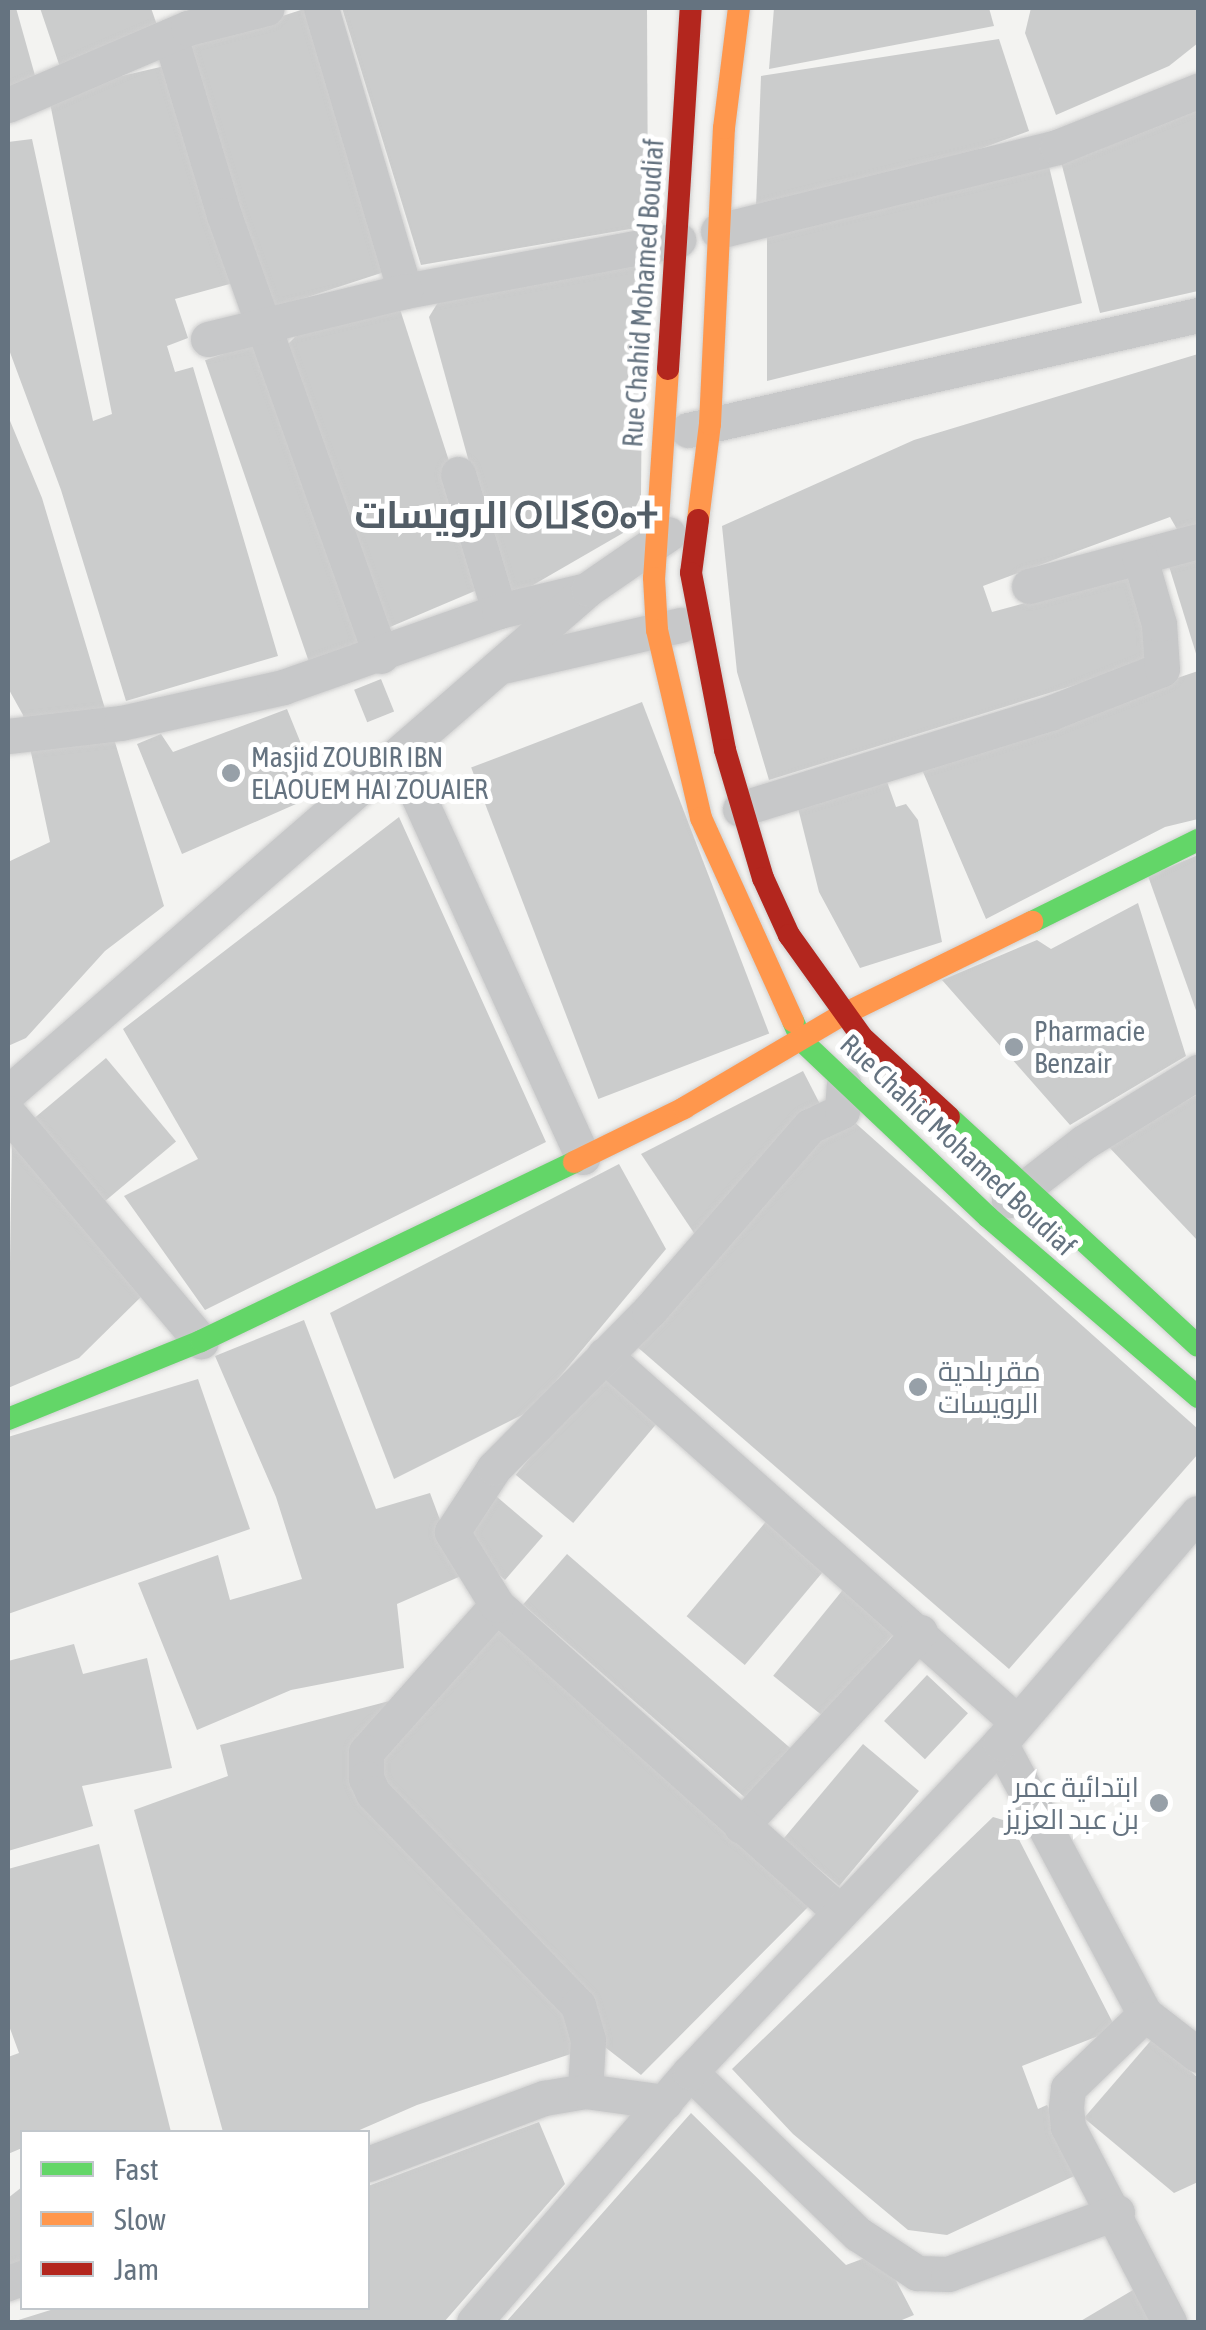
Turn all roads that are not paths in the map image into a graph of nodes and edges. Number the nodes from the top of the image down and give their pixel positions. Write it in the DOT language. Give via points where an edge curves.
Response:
graph roads {
  1 [pos="267,8"];
  2 [pos="322,8"];
  3 [pos="691,8"];
  4 [pos="739,8"];
  5 [pos="170,36"];
  6 [pos="1198,92"];
  7 [pos="8,105"];
  8 [pos="718,231"];
  9 [pos="678,240"];
  10 [pos="405,291"];
  11 [pos="1198,315"];
  12 [pos="262,325"];
  13 [pos="208,339"];
  14 [pos="710,424"];
  15 [pos="668,436"];
  16 [pos="458,474"];
  17 [pos="692,524"];
  18 [pos="656,539"];
  19 [pos="1198,540"];
  20 [pos="1140,558"];
  21 [pos="1029,586"];
  22 [pos="588,589"];
  23 [pos="498,611"];
  24 [pos="697,621"];
  25 [pos="657,630"];
  26 [pos="381,656"];
  27 [pos="501,666"];
  28 [pos="8,736"];
  29 [pos="399,754"];
  30 [pos="740,809"];
  31 [pos="1198,840"];
  32 [pos="842,1016"];
  33 [pos="802,1041"];
  34 [pos="1198,1072"];
  35 [pos="844,1085"];
  36 [pos="8,1092"];
  37 [pos="8,1113"];
  38 [pos="584,1157"];
  39 [pos="1023,1188"];
  40 [pos="988,1216"];
  41 [pos="201,1341"];
  42 [pos="1198,1346"];
  43 [pos="604,1355"];
  44 [pos="1198,1397"];
  45 [pos="8,1418"];
  46 [pos="1198,1513"];
  47 [pos="497,1605"];
  48 [pos="920,1632"];
  49 [pos="1008,1732"];
  50 [pos="742,1826"];
  51 [pos="840,1912"];
  52 [pos="1145,2014"];
  53 [pos="1198,2055"];
  54 [pos="690,2072"];
  55 [pos="586,2091"];
  56 [pos="664,2102"];
  57 [pos="370,2163"];
  58 [pos="1117,2212"];
  59 [pos="474,2322"];
  60 [pos="1168,2322"];
  1 -- 5 [label="street"];
  2 -- 10 [label="street"];
  3 -- 9 [label="main road, Rue Chahid Mohamed Boudiaf"];
  4 -- 8 [label="main road, Rue Chahid Mohamed Boudiaf"];
  5 -- 7 [label="street"];
  5 -- 12 [label="street"];
  6 -- 8 [label="street" via="1057,147"];
  8 -- 14 [label="main road, Rue Chahid Mohamed Boudiaf"];
  9 -- 10 [label="street"];
  9 -- 15 [label="main road, Rue Chahid Mohamed Boudiaf"];
  10 -- 12 [label="street"];
  11 -- 14 [label="street"];
  12 -- 13 [label="street"];
  12 -- 26 [label="street"];
  14 -- 15 [label="street"];
  14 -- 17 [label="main road, Rue Chahid Mohamed Boudiaf"];
  15 -- 18 [label="main road, Rue Chahid Mohamed Boudiaf"];
  16 -- 23 [label="street"];
  17 -- 18 [label="street"];
  17 -- 24 [label="main road, Rue Chahid Mohamed Boudiaf"];
  18 -- 22 [label="street"];
  18 -- 25 [label="main road, Rue Chahid Mohamed Boudiaf"];
  19 -- 20 [label="street"];
  20 -- 21 [label="street"];
  20 -- 30 [label="street" via="1163,641 1162,668 1050,713"];
  22 -- 23 [label="street"];
  22 -- 27 [label="street"];
  23 -- 26 [label="street"];
  24 -- 25 [label="street"];
  24 -- 30 [label="main road, Rue Chahid Mohamed Boudiaf"];
  25 -- 27 [label="street"];
  25 -- 33 [label="main road, Rue Chahid Mohamed Boudiaf" via="701,818"];
  26 -- 28 [label="street" via="283,687 121,724"];
  27 -- 29 [label="street"];
  29 -- 36 [label="street"];
  29 -- 38 [label="street"];
  30 -- 32 [label="main road, Rue Chahid Mohamed Boudiaf" via="789,936"];
  31 -- 32 [label="main road"];
  32 -- 33 [label="main road"];
  32 -- 39 [label="main road, Rue Chahid Mohamed Boudiaf"];
  33 -- 35 [label="main road, Rue Chahid Mohamed Boudiaf"];
  33 -- 38 [label="main road"];
  34 -- 39 [label="street"];
  35 -- 40 [label="main road, Rue Chahid Mohamed Boudiaf"];
  35 -- 43 [label="street" via="842,1111 810,1126"];
  37 -- 41 [label="street"];
  38 -- 41 [label="main road"];
  39 -- 40 [label="street"];
  39 -- 42 [label="main road, Rue Chahid Mohamed Boudiaf"];
  40 -- 44 [label="main road, Rue Chahid Mohamed Boudiaf"];
  41 -- 45 [label="main road"];
  43 -- 47 [label="street" via="494,1468 455,1519 456,1544"];
  43 -- 48 [label="street"];
  46 -- 49 [label="street"];
  47 -- 50 [label="street"];
  47 -- 55 [label="street" via="366,1752 366,1778 373,1793 578,2005 588,2040"];
  48 -- 49 [label="street"];
  48 -- 50 [label="street"];
  49 -- 51 [label="street"];
  49 -- 52 [label="street"];
  50 -- 51 [label="street"];
  51 -- 54 [label="street"];
  52 -- 53 [label="street"];
  52 -- 58 [label="street" via="1068,2088 1068,2127"];
  54 -- 56 [label="street"];
  54 -- 58 [label="street" via="846,2223 917,2272 948,2274"];
  55 -- 56 [label="street"];
  55 -- 57 [label="street" via="544,2098"];
  56 -- 59 [label="street"];
  58 -- 60 [label="street"];
}
